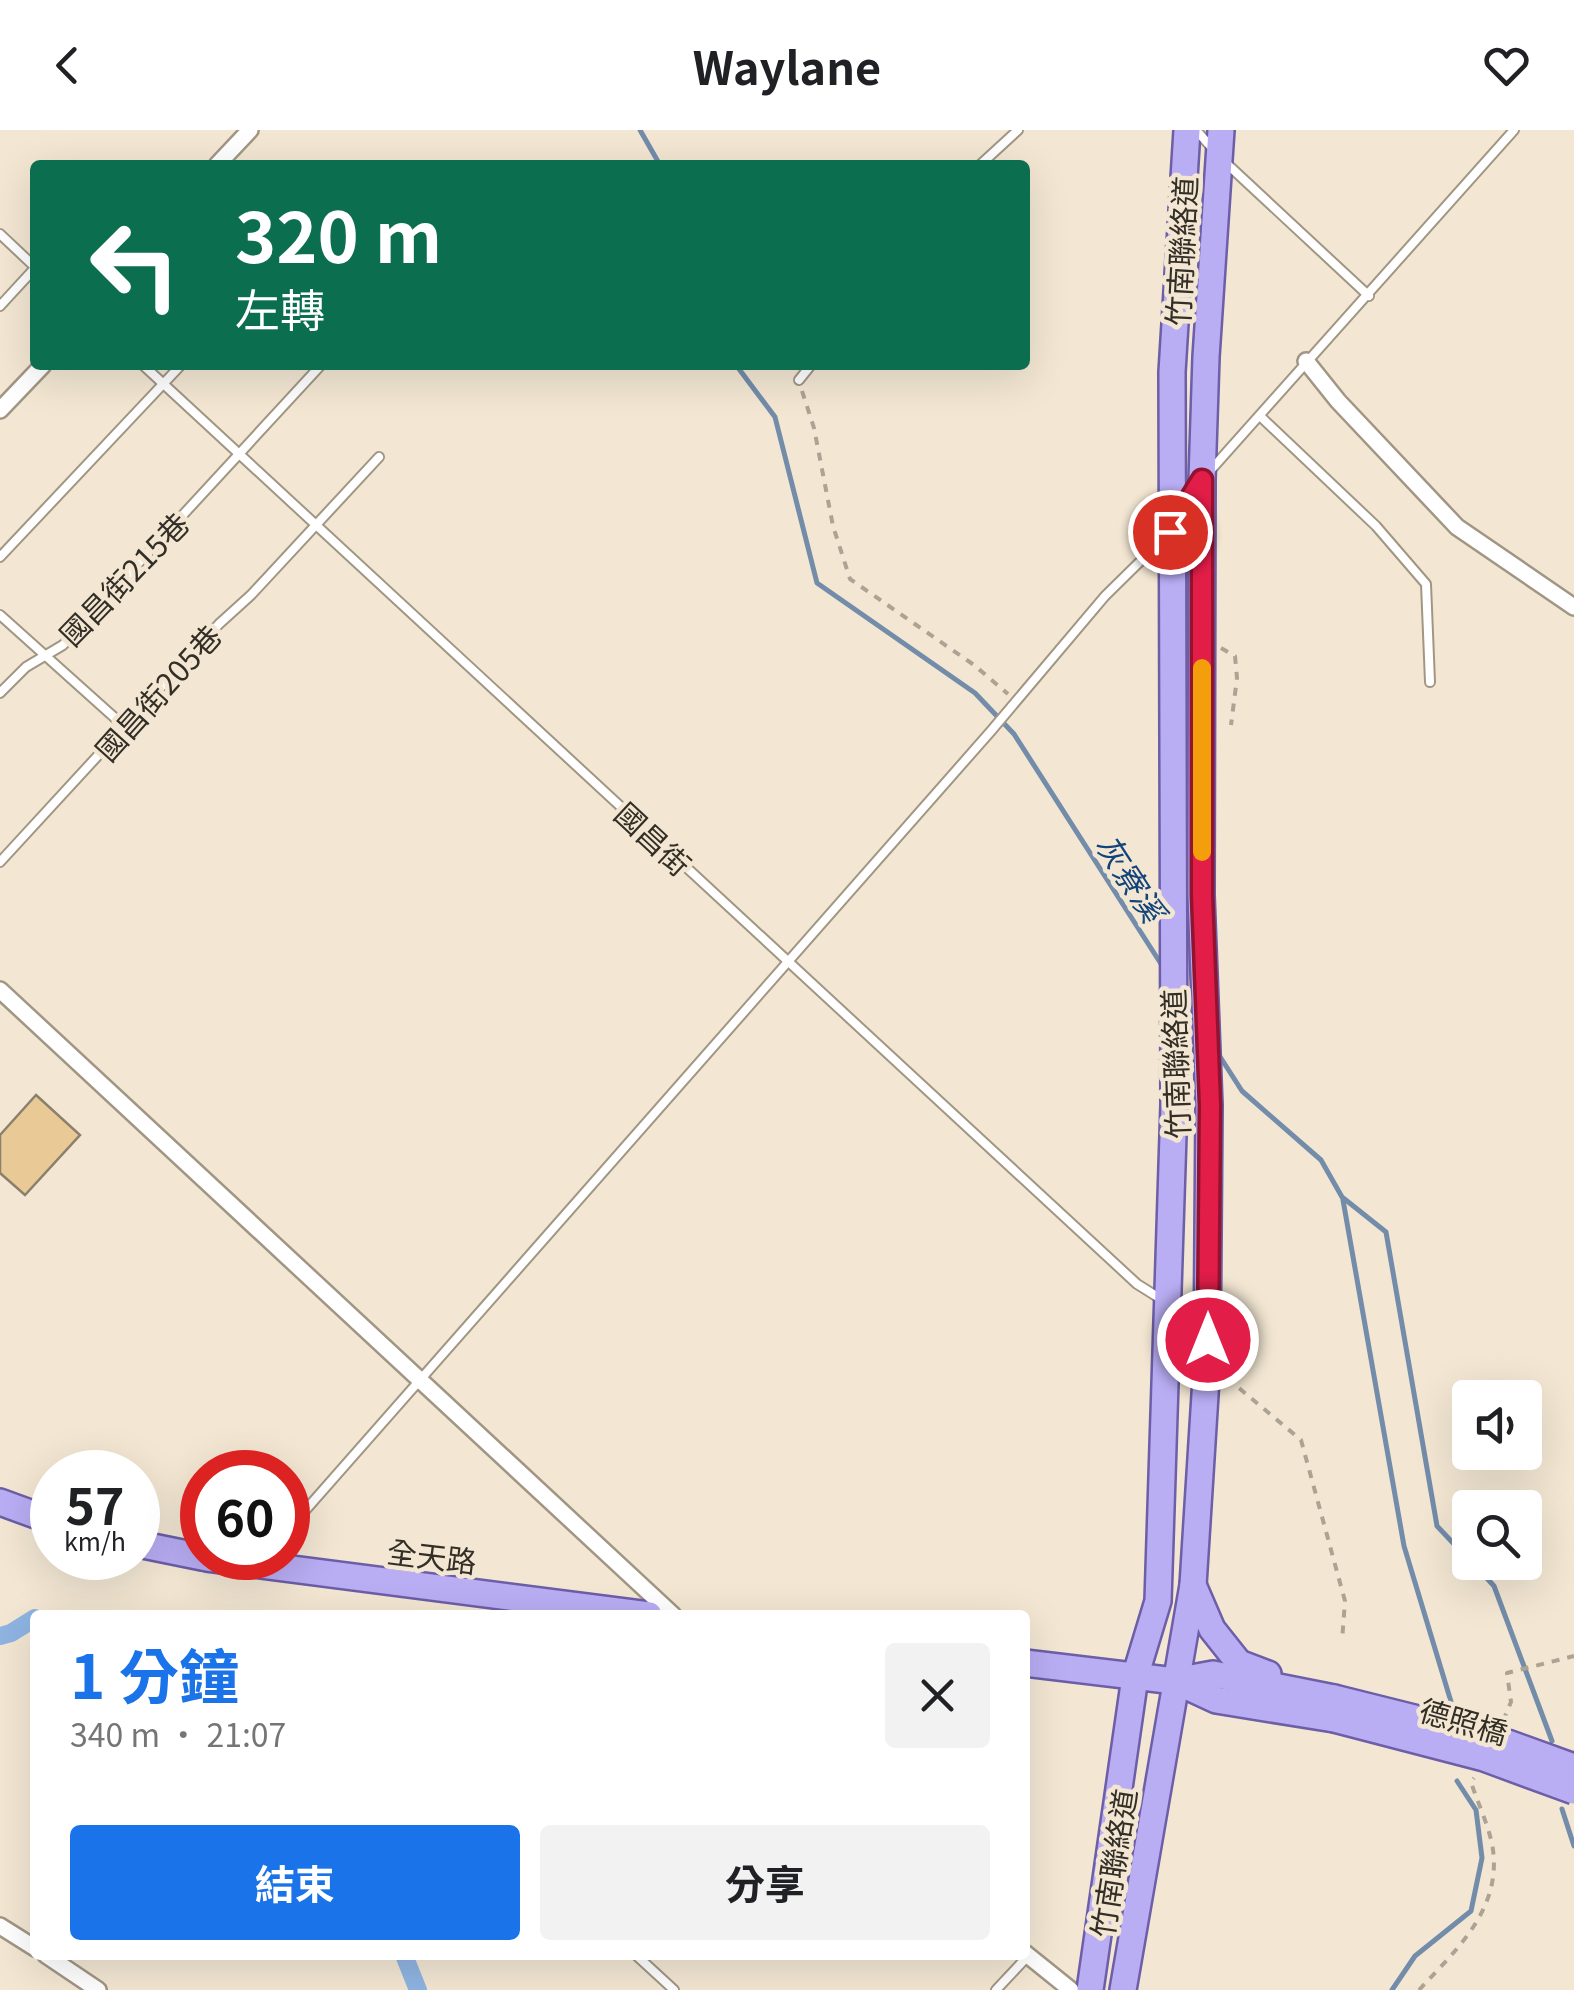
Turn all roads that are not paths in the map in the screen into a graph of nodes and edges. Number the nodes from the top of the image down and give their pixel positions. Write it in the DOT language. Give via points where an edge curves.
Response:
graph roads {
  1 [pos="250,130"];
  2 [pos="1018,130"];
  3 [pos="1186,130"];
  4 [pos="1196,130"];
  5 [pos="1514,130"];
  6 [pos="1219,142"];
  7 [pos="222,160"];
  8 [pos="985,160"];
  9 [pos="0,234"];
  10 [pos="30,262"];
  11 [pos="30,273"];
  12 [pos="1369,296"];
  13 [pos="0,306"];
  14 [pos="1306,361"];
  15 [pos="38,370"];
  16 [pos="149,370"];
  17 [pos="177,370"];
  18 [pos="317,370"];
  19 [pos="807,370"];
  20 [pos="798,380"];
  21 [pos="164,384"];
  22 [pos="0,410"];
  23 [pos="1261,417"];
  24 [pos="240,455"];
  25 [pos="379,457"];
  26 [pos="1198,487"];
  27 [pos="1186,506"];
  28 [pos="316,525"];
  29 [pos="1170,532"];
  30 [pos="0,556"];
  31 [pos="1574,607"];
  32 [pos="0,615"];
  33 [pos="45,655"];
  34 [pos="1430,682"];
  35 [pos="0,693"];
  36 [pos="126,728"];
  37 [pos="0,862"];
  38 [pos="787,961"];
  39 [pos="0,990"];
  40 [pos="1169,1304"];
  41 [pos="420,1380"];
  42 [pos="0,1502"];
  43 [pos="310,1505"];
  44 [pos="30,1513"];
  45 [pos="310,1568"];
  46 [pos="1193,1584"];
  47 [pos="613,1610"];
  48 [pos="668,1610"];
  49 [pos="1030,1664"];
  50 [pos="1135,1677"];
  51 [pos="1175,1681"];
  52 [pos="1334,1708"];
  53 [pos="1574,1767"];
  54 [pos="1574,1791"];
  55 [pos="0,1926"];
  56 [pos="30,1945"];
  57 [pos="1030,1956"];
  58 [pos="53,1960"];
  59 [pos="641,1960"];
  60 [pos="1022,1960"];
  61 [pos="98,1990"];
  62 [pos="674,1990"];
  63 [pos="996,1990"];
  64 [pos="1071,1990"];
  65 [pos="1090,1990"];
  66 [pos="1123,1990"];
  1 -- 7 [label="street"];
  2 -- 8 [label="lane"];
  3 -- 29 [label="main road, 竹南聯絡道"];
  4 -- 6 [label="lane"];
  5 -- 12 [label="lane"];
  6 -- 12 [label="lane"];
  6 -- 26 [label="main road, 竹南聯絡道"];
  9 -- 10 [label="lane"];
  11 -- 13 [label="lane"];
  12 -- 14 [label="lane"];
  14 -- 23 [label="lane"];
  14 -- 31 [label="street" via="1458,528"];
  15 -- 22 [label="street"];
  16 -- 21 [label="lane, 國昌街"];
  17 -- 21 [label="lane"];
  18 -- 24 [label="lane, 國昌街215巷"];
  19 -- 20 [label="lane"];
  21 -- 24 [label="lane, 國昌街"];
  21 -- 30 [label="lane"];
  23 -- 26 [label="lane"];
  23 -- 34 [label="lane" via="1376,526 1426,584"];
  24 -- 28 [label="lane, 國昌街"];
  24 -- 33 [label="lane, 國昌街215巷" via="63,645"];
  25 -- 28 [label="lane, 國昌街205巷"];
  26 -- 46 [label="main road, 竹南聯絡道" via="1210,1105 1207,1363"];
  27 -- 29 [label="lane"];
  28 -- 36 [label="lane, 國昌街205巷"];
  28 -- 38 [label="lane, 國昌街"];
  29 -- 38 [label="lane" via="1105,596"];
  29 -- 40 [label="main road, 竹南聯絡道"];
  32 -- 33 [label="lane"];
  33 -- 35 [label="lane, 國昌街215巷"];
  33 -- 36 [label="lane"];
  36 -- 37 [label="lane, 國昌街205巷"];
  38 -- 40 [label="lane, 國昌街" via="1137,1284"];
  38 -- 41 [label="lane"];
  39 -- 41 [label="street"];
  40 -- 50 [label="main road, 竹南聯絡道" via="1158,1601"];
  41 -- 43 [label="lane"];
  41 -- 48 [label="street"];
  42 -- 44 [label="main road"];
  45 -- 47 [label="main road, 全天路"];
  46 -- 51 [label="main road, 竹南聯絡道"];
  46 -- 52 [label="main road" via="1212,1629 1239,1664"];
  49 -- 50 [label="main road"];
  50 -- 51 [label="main road"];
  50 -- 65 [label="main road, 竹南聯絡道"];
  51 -- 52 [label="main road" via="1216,1700"];
  51 -- 66 [label="main road, 竹南聯絡道"];
  52 -- 53 [label="main road, 德照橋, bridge" via="1494,1738"];
  52 -- 54 [label="main road, 德照橋, bridge"];
  55 -- 56 [label="street"];
  57 -- 64 [label="street"];
  58 -- 61 [label="street"];
  59 -- 62 [label="lane"];
  60 -- 63 [label="lane"];
}
